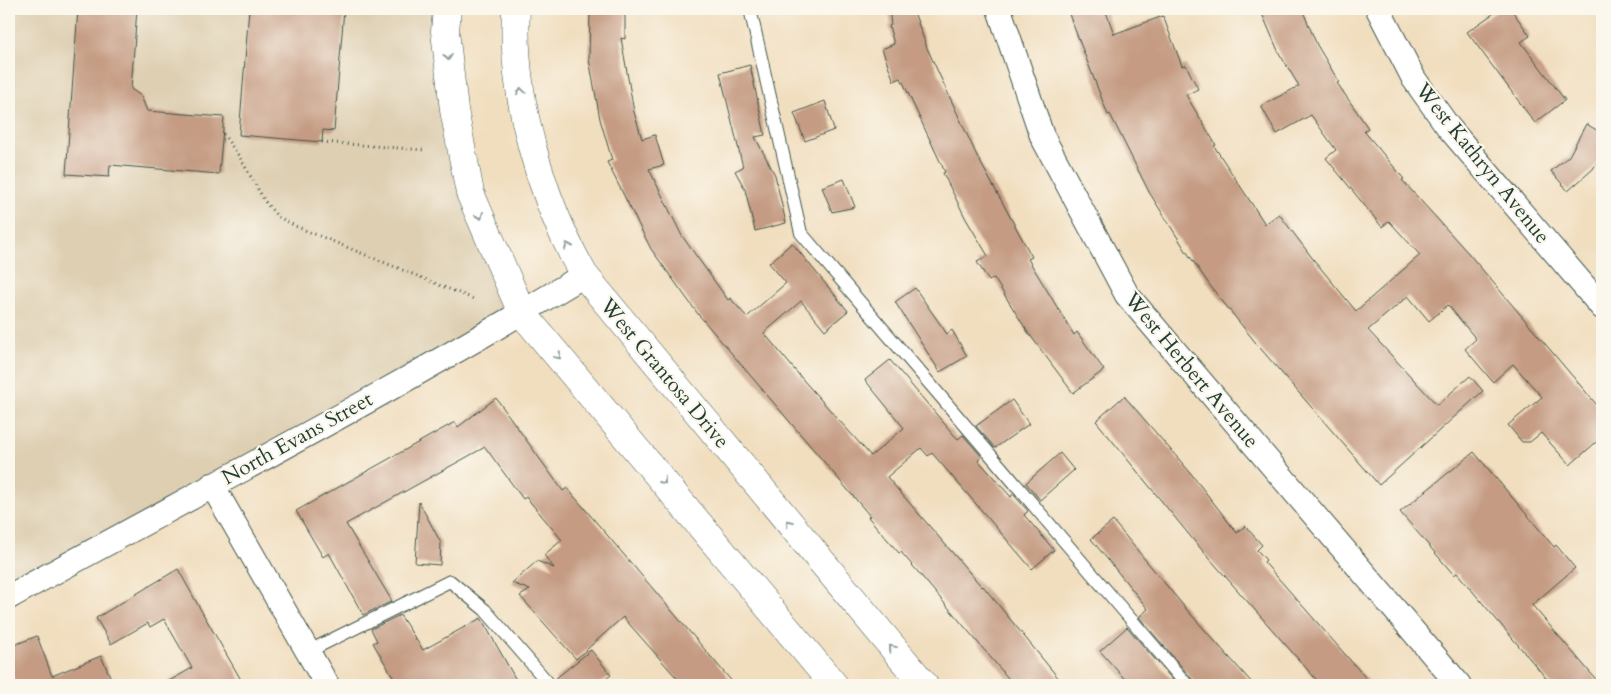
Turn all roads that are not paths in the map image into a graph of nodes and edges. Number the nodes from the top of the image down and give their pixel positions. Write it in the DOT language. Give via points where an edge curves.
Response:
graph roads {
  1 [pos="447,9"];
  2 [pos="516,9"];
  3 [pos="750,9"];
  4 [pos="999,9"];
  5 [pos="1378,9"];
  6 [pos="584,275"];
  7 [pos="1602,307"];
  8 [pos="522,313"];
  9 [pos="212,485"];
  10 [pos="9,597"];
  11 [pos="307,652"];
  12 [pos="327,685"];
  13 [pos="550,685"];
  14 [pos="834,685"];
  15 [pos="924,685"];
  16 [pos="1187,685"];
  17 [pos="1459,685"];
  1 -- 8 [label="street, one-way" via="445,31 454,110 470,193"];
  6 -- 2 [label="street, West Grantosa Drive, one-way" via="570,252 536,161 521,92"];
  3 -- 16 [label="lane" via="801,232"];
  4 -- 17 [label="street, West Herbert Avenue" via="1042,136 1127,295"];
  5 -- 7 [label="street, West Kathryn Avenue" via="1414,80 1449,128"];
  6 -- 8 [label="street, North Evans Street"];
  15 -- 6 [label="street, West Grantosa Drive, one-way"];
  8 -- 9 [label="street, North Evans Street"];
  8 -- 14 [label="street, one-way"];
  9 -- 10 [label="street, North Evans Street"];
  9 -- 11 [label="street"];
  11 -- 12 [label="street"];
  11 -- 13 [label="lane" via="450,581 486,610"];
}
